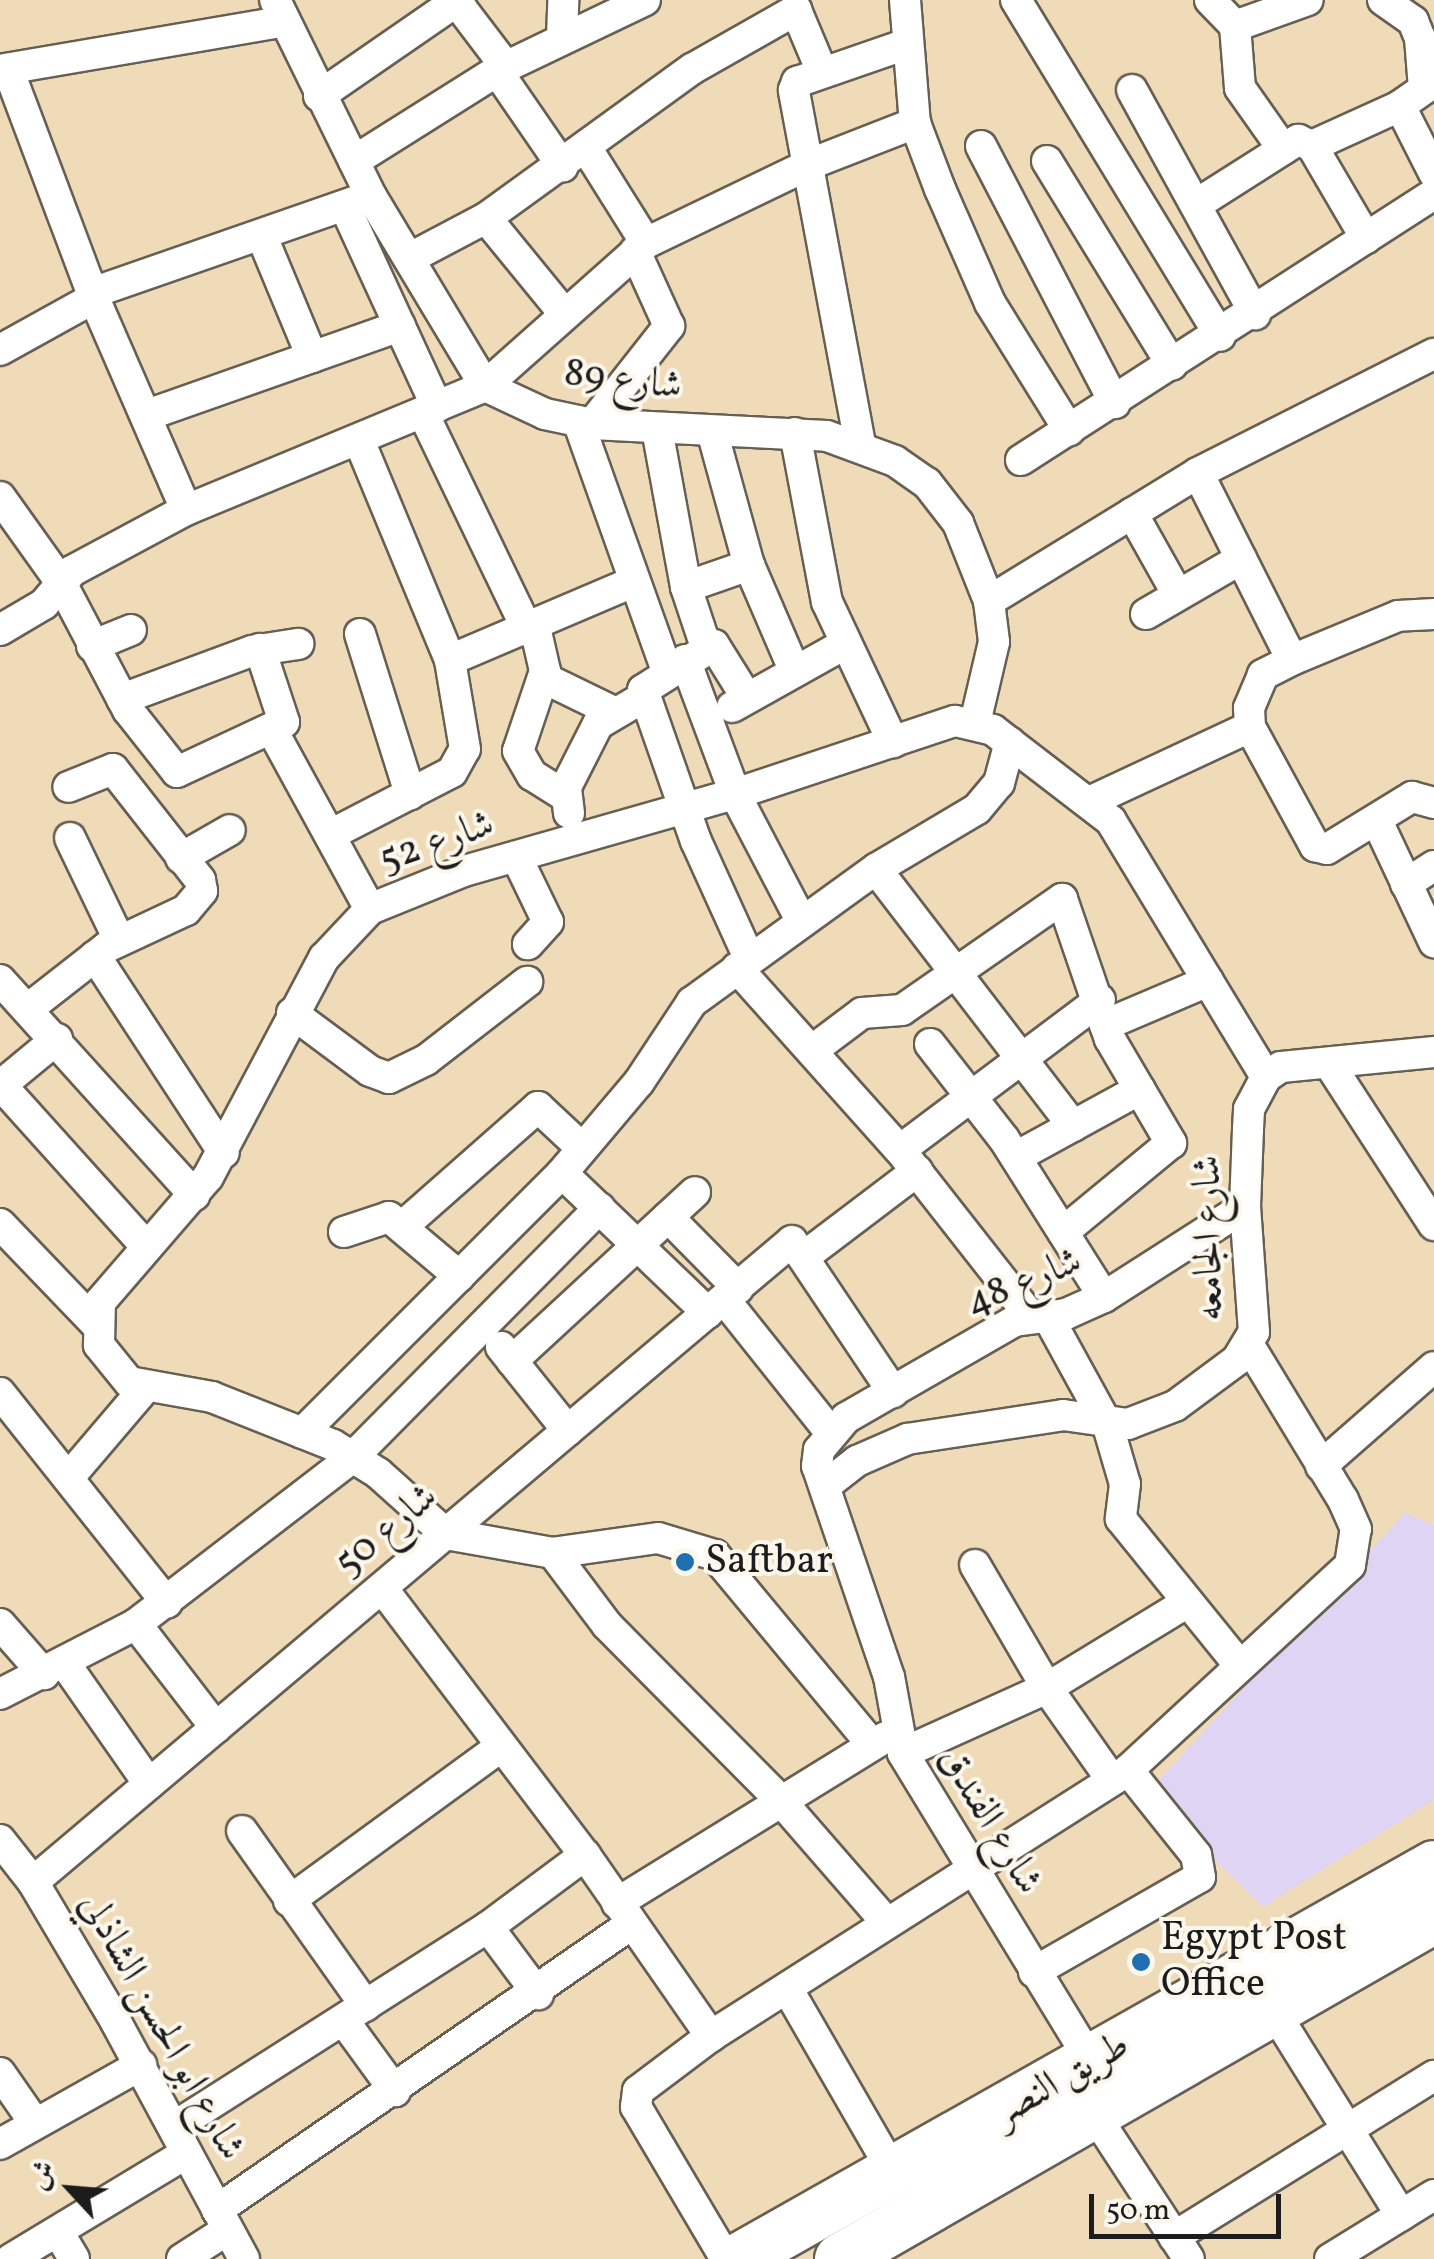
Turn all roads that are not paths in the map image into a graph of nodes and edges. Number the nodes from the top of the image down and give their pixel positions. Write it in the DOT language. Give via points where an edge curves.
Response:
graph roads {
  1 [pos="563,0"];
  2 [pos="645,0"];
  3 [pos="906,0"];
  4 [pos="1016,0"];
  5 [pos="1210,0"];
  6 [pos="1383,0"];
  7 [pos="1304,1"];
  8 [pos="434,7"];
  9 [pos="279,11"];
  10 [pos="1235,26"];
  11 [pos="1427,36"];
  12 [pos="562,38"];
  13 [pos="907,44"];
  14 [pos="4,69"];
  15 [pos="502,69"];
  16 [pos="822,72"];
  17 [pos="1132,90"];
  18 [pos="318,96"];
  19 [pos="1400,106"];
  20 [pos="915,123"];
  21 [pos="981,146"];
  22 [pos="1297,148"];
  23 [pos="575,158"];
  24 [pos="1047,161"];
  25 [pos="354,162"];
  26 [pos="810,164"];
  27 [pos="1434,173"];
  28 [pos="1434,194"];
  29 [pos="358,201"];
  30 [pos="1197,204"];
  31 [pos="486,218"];
  32 [pos="1366,238"];
  33 [pos="263,239"];
  34 [pos="640,247"];
  35 [pos="412,257"];
  36 [pos="93,295"];
  37 [pos="563,312"];
  38 [pos="1255,314"];
  39 [pos="400,326"];
  40 [pos="1220,336"];
  41 [pos="3,337"];
  42 [pos="1434,354"];
  43 [pos="312,357"];
  44 [pos="1172,365"];
  45 [pos="485,386"];
  46 [pos="1115,402"];
  47 [pos="430,410"];
  48 [pos="150,414"];
  49 [pos="585,422"];
  50 [pos="657,429"];
  51 [pos="712,430"];
  52 [pos="1070,430"];
  53 [pos="795,433"];
  54 [pos="360,442"];
  55 [pos="860,444"];
  56 [pos="1021,460"];
  57 [pos="1198,473"];
  58 [pos="0,498"];
  59 [pos="186,510"];
  60 [pos="1132,513"];
  61 [pos="1242,559"];
  62 [pos="749,565"];
  63 [pos="60,581"];
  64 [pos="634,582"];
  65 [pos="1434,586"];
  66 [pos="686,587"];
  67 [pos="1178,595"];
  68 [pos="990,602"];
  69 [pos="1146,614"];
  70 [pos="1433,614"];
  71 [pos="3,621"];
  72 [pos="532,629"];
  73 [pos="132,630"];
  74 [pos="360,634"];
  75 [pos="298,644"];
  76 [pos="843,645"];
  77 [pos="92,646"];
  78 [pos="260,648"];
  79 [pos="686,659"];
  80 [pos="450,660"];
  81 [pos="1292,660"];
  82 [pos="795,672"];
  83 [pos="544,678"];
  84 [pos="644,696"];
  85 [pos="747,698"];
  86 [pos="122,699"];
  87 [pos="612,711"];
  88 [pos="708,720"];
  89 [pos="974,723"];
  90 [pos="1250,727"];
  91 [pos="272,730"];
  92 [pos="893,742"];
  93 [pos="1010,742"];
  94 [pos="68,788"];
  95 [pos="410,794"];
  96 [pos="735,794"];
  97 [pos="565,796"];
  98 [pos="1090,801"];
  99 [pos="1434,803"];
  100 [pos="684,807"];
  101 [pos="1378,823"];
  102 [pos="230,830"];
  103 [pos="330,835"];
  104 [pos="70,838"];
  105 [pos="576,840"];
  106 [pos="182,858"];
  107 [pos="517,858"];
  108 [pos="1434,866"];
  109 [pos="876,869"];
  110 [pos="1406,884"];
  111 [pos="370,909"];
  112 [pos="801,920"];
  113 [pos="1434,942"];
  114 [pos="528,944"];
  115 [pos="107,948"];
  116 [pos="743,963"];
  117 [pos="952,970"];
  118 [pos="0,980"];
  119 [pos="1208,981"];
  120 [pos="527,982"];
  121 [pos="29,1008"];
  122 [pos="292,1012"];
  123 [pos="1102,1013"];
  124 [pos="57,1039"];
  125 [pos="930,1044"];
  126 [pos="814,1049"];
  127 [pos="1434,1052"];
  128 [pos="1022,1058"];
  129 [pos="1330,1065"];
  130 [pos="1266,1077"];
  131 [pos="0,1085"];
  132 [pos="1140,1089"];
  133 [pos="972,1095"];
  134 [pos="1072,1126"];
  135 [pos="582,1148"];
  136 [pos="224,1153"];
  137 [pos="1016,1157"];
  138 [pos="908,1160"];
  139 [pos="562,1172"];
  140 [pos="694,1192"];
  141 [pos="194,1196"];
  142 [pos="1245,1207"];
  143 [pos="599,1208"];
  144 [pos="1431,1216"];
  145 [pos="668,1217"];
  146 [pos="0,1224"];
  147 [pos="403,1226"];
  148 [pos="344,1232"];
  149 [pos="1063,1232"];
  150 [pos="638,1245"];
  151 [pos="146,1247"];
  152 [pos="798,1249"];
  153 [pos="460,1276"];
  154 [pos="1104,1296"];
  155 [pos="723,1300"];
  156 [pos="1040,1317"];
  157 [pos="95,1322"];
  158 [pos="484,1325"];
  159 [pos="1250,1347"];
  160 [pos="512,1361"];
  161 [pos="1434,1368"];
  162 [pos="144,1389"];
  163 [pos="892,1392"];
  164 [pos="0,1393"];
  165 [pos="1108,1426"];
  166 [pos="568,1432"];
  167 [pos="830,1432"];
  168 [pos="302,1433"];
  169 [pos="354,1456"];
  170 [pos="1321,1466"];
  171 [pos="70,1476"];
  172 [pos="825,1486"];
  173 [pos="446,1534"];
  174 [pos="553,1553"];
  175 [pos="975,1565"];
  176 [pos="382,1588"];
  177 [pos="166,1603"];
  178 [pos="1186,1603"];
  179 [pos="0,1624"];
  180 [pos="136,1624"];
  181 [pos="1240,1666"];
  182 [pos="55,1669"];
  183 [pos="1046,1688"];
  184 [pos="0,1694"];
  185 [pos="216,1728"];
  186 [pos="890,1743"];
  187 [pos="499,1748"];
  188 [pos="1120,1775"];
  189 [pos="148,1784"];
  190 [pos="780,1801"];
  191 [pos="242,1831"];
  192 [pos="0,1840"];
  193 [pos="585,1855"];
  194 [pos="1434,1866"];
  195 [pos="968,1869"];
  196 [pos="33,1882"];
  197 [pos="289,1901"];
  198 [pos="624,1914"];
  199 [pos="1434,1918"];
  200 [pos="887,1922"];
  201 [pos="488,1927"];
  202 [pos="1034,1972"];
  203 [pos="787,1988"];
  204 [pos="538,1994"];
  205 [pos="1273,2010"];
  206 [pos="355,2014"];
  207 [pos="712,2036"];
  208 [pos="1092,2063"];
  209 [pos="141,2065"];
  210 [pos="0,2073"];
  211 [pos="1434,2076"];
  212 [pos="394,2091"];
  213 [pos="1094,2114"];
  214 [pos="34,2122"];
  215 [pos="1348,2129"];
  216 [pos="180,2140"];
  217 [pos="0,2144"];
  218 [pos="895,2175"];
  219 [pos="1434,2194"];
  220 [pos="1402,2215"];
  221 [pos="222,2220"];
  222 [pos="58,2232"];
  223 [pos="1181,2248"];
  224 [pos="11,2259"];
  225 [pos="74,2259"];
  226 [pos="182,2259"];
  227 [pos="244,2259"];
  228 [pos="726,2259"];
  229 [pos="738,2259"];
  230 [pos="840,2259"];
  231 [pos="1330,2259"];
  1 -- 12 [label="street"];
  2 -- 12 [label="street"];
  3 -- 13 [label="street"];
  4 -- 40 [label="street"];
  5 -- 10 [label="street"];
  6 -- 11 [label="street"];
  7 -- 10 [label="street"];
  8 -- 15 [label="street" via="459,6"];
  8 -- 18 [label="street"];
  9 -- 14 [label="street"];
  9 -- 18 [label="street"];
  10 -- 22 [label="street" via="1240,88"];
  11 -- 19 [label="street" via="1424,89"];
  12 -- 15 [label="street"];
  13 -- 16 [label="street"];
  13 -- 20 [label="street"];
  14 -- 36 [label="street"];
  15 -- 23 [label="street"];
  15 -- 25 [label="street"];
  16 -- 23 [label="street" via="796,10 620,117"];
  16 -- 26 [label="street" via="797,82 794,90"];
  17 -- 30 [label="street"];
  18 -- 25 [label="street"];
  19 -- 22 [label="street"];
  19 -- 27 [label="street"];
  20 -- 26 [label="street"];
  20 -- 52 [label="street" via="990,304"];
  21 -- 46 [label="street"];
  22 -- 30 [label="street"];
  22 -- 32 [label="street"];
  23 -- 31 [label="street"];
  23 -- 34 [label="street"];
  24 -- 44 [label="street"];
  25 -- 29 [label="street"];
  26 -- 34 [label="street"];
  26 -- 55 [label="street"];
  28 -- 32 [label="street"];
  29 -- 33 [label="street"];
  29 -- 35 [label="street"];
  29 -- 39 [label="street"];
  30 -- 38 [label="street"];
  31 -- 35 [label="street"];
  31 -- 37 [label="street"];
  32 -- 38 [label="street"];
  33 -- 36 [label="street"];
  33 -- 43 [label="street"];
  34 -- 37 [label="street"];
  34 -- 49 [label="street" via="669,326"];
  35 -- 45 [label="street" via="466,364"];
  36 -- 41 [label="street"];
  36 -- 48 [label="street"];
  37 -- 45 [label="street"];
  38 -- 40 [label="street"];
  39 -- 43 [label="street"];
  39 -- 47 [label="street"];
  40 -- 44 [label="street"];
  42 -- 57 [label="street"];
  43 -- 48 [label="street"];
  44 -- 46 [label="street"];
  45 -- 47 [label="street"];
  45 -- 49 [label="street, شارع 89" via="508,400"];
  46 -- 52 [label="street"];
  47 -- 54 [label="street"];
  47 -- 72 [label="street"];
  48 -- 59 [label="street"];
  49 -- 50 [label="street, شارع 89"];
  49 -- 64 [label="street"];
  50 -- 51 [label="street, شارع 89"];
  50 -- 66 [label="street"];
  51 -- 53 [label="street, شارع 89"];
  51 -- 62 [label="street"];
  52 -- 56 [label="street"];
  53 -- 55 [label="street, شارع 89"];
  53 -- 76 [label="street" via="816,564"];
  54 -- 59 [label="street"];
  54 -- 80 [label="street"];
  55 -- 68 [label="street, شارع 89" via="927,483 958,523"];
  57 -- 60 [label="street"];
  57 -- 61 [label="street"];
  58 -- 63 [label="street"];
  59 -- 63 [label="street"];
  60 -- 67 [label="street"];
  60 -- 68 [label="street"];
  61 -- 67 [label="street"];
  61 -- 81 [label="street"];
  62 -- 66 [label="street"];
  62 -- 82 [label="street"];
  63 -- 71 [label="street" via="44,604"];
  63 -- 77 [label="street"];
  64 -- 72 [label="street"];
  64 -- 79 [label="street"];
  65 -- 70 [label="street"];
  66 -- 79 [label="street"];
  67 -- 69 [label="street"];
  68 -- 89 [label="street, شارع 89" via="994,642"];
  70 -- 81 [label="street" via="1398,616"];
  72 -- 80 [label="street"];
  72 -- 83 [label="street"];
  73 -- 77 [label="street"];
  74 -- 95 [label="street"];
  75 -- 78 [label="street"];
  76 -- 82 [label="street"];
  76 -- 92 [label="street"];
  77 -- 86 [label="street"];
  78 -- 86 [label="street"];
  78 -- 91 [label="street" via="284,718"];
  79 -- 84 [label="street" via="646,684"];
  79 -- 85 [label="street" via="716,646"];
  79 -- 88 [label="street"];
  80 -- 95 [label="street" via="464,758"];
  81 -- 90 [label="street" via="1255,686"];
  82 -- 85 [label="street"];
  83 -- 87 [label="street"];
  83 -- 97 [label="street" via="518,751 540,782"];
  84 -- 87 [label="street"];
  84 -- 100 [label="street"];
  85 -- 88 [label="street"];
  86 -- 91 [label="street" via="177,772"];
  87 -- 97 [label="street" via="598,724"];
  88 -- 96 [label="street"];
  89 -- 92 [label="street, شارع 52" via="936,726"];
  89 -- 93 [label="street"];
  90 -- 98 [label="street"];
  90 -- 101 [label="street" via="1315,846 1327,849"];
  91 -- 103 [label="street"];
  92 -- 96 [label="street, شارع 52"];
  93 -- 98 [label="street"];
  93 -- 109 [label="street" via="991,798"];
  94 -- 106 [label="street" via="113,770"];
  95 -- 103 [label="street"];
  96 -- 100 [label="street, شارع 52"];
  96 -- 112 [label="street"];
  97 -- 105 [label="street"];
  98 -- 119 [label="street" via="1135,856"];
  99 -- 101 [label="street" via="1412,797"];
  100 -- 105 [label="street, شارع 52"];
  100 -- 116 [label="street"];
  101 -- 110 [label="street"];
  102 -- 106 [label="street"];
  103 -- 111 [label="street"];
  104 -- 115 [label="street"];
  105 -- 107 [label="street, شارع 52"];
  106 -- 115 [label="street" via="200,880 197,901"];
  107 -- 111 [label="street, شارع 52" via="414,888"];
  107 -- 114 [label="street" via="548,922"];
  108 -- 110 [label="street"];
  109 -- 112 [label="street"];
  109 -- 117 [label="street"];
  110 -- 113 [label="street"];
  111 -- 122 [label="street, شارع 52" via="324,958"];
  112 -- 116 [label="street"];
  115 -- 121 [label="street"];
  115 -- 136 [label="street"];
  116 -- 126 [label="street"];
  116 -- 135 [label="street" via="678,1018 638,1082"];
  117 -- 123 [label="street" via="1062,899"];
  117 -- 126 [label="street" via="902,1010 862,1013"];
  117 -- 128 [label="street"];
  118 -- 121 [label="street"];
  119 -- 123 [label="street, شارع 50"];
  119 -- 130 [label="street"];
  120 -- 122 [label="street" via="426,1060 389,1078"];
  121 -- 124 [label="street"];
  122 -- 136 [label="street, شارع 52"];
  123 -- 128 [label="street, شارع 50"];
  123 -- 132 [label="street"];
  124 -- 131 [label="street"];
  124 -- 141 [label="street"];
  125 -- 133 [label="street"];
  126 -- 138 [label="street"];
  127 -- 129 [label="street"];
  128 -- 133 [label="street, شارع 50"];
  128 -- 134 [label="street"];
  129 -- 130 [label="street" via="1281,1068"];
  129 -- 144 [label="street"];
  130 -- 142 [label="street, شارع الجامعه" via="1250,1109"];
  131 -- 151 [label="street"];
  132 -- 134 [label="street"];
  132 -- 149 [label="street" via="1170,1135 1168,1148"];
  133 -- 137 [label="street"];
  133 -- 138 [label="street, شارع 50"];
  134 -- 137 [label="street"];
  135 -- 139 [label="street"];
  135 -- 147 [label="street" via="538,1107"];
  136 -- 141 [label="street, شارع 52"];
  137 -- 149 [label="street"];
  138 -- 152 [label="street, شارع 50"];
  138 -- 156 [label="street"];
  139 -- 143 [label="street"];
  139 -- 153 [label="street"];
  140 -- 145 [label="street"];
  141 -- 151 [label="street, شارع 52"];
  142 -- 154 [label="street, شارع 48"];
  142 -- 159 [label="street, شارع الجامعه" via="1254,1307"];
  143 -- 150 [label="street"];
  143 -- 158 [label="street"];
  145 -- 150 [label="street"];
  145 -- 155 [label="street"];
  146 -- 157 [label="street"];
  147 -- 148 [label="street" via="376,1216"];
  147 -- 153 [label="street"];
  149 -- 154 [label="street"];
  150 -- 155 [label="street"];
  150 -- 160 [label="street"];
  151 -- 157 [label="street, شارع 52" via="100,1302"];
  152 -- 155 [label="street, شارع 50"];
  152 -- 163 [label="street"];
  153 -- 168 [label="street"];
  154 -- 156 [label="street, شارع 48"];
  155 -- 166 [label="street, شارع 50"];
  155 -- 167 [label="street"];
  156 -- 163 [label="street, شارع 48"];
  156 -- 165 [label="street"];
  157 -- 162 [label="street" via="112,1364"];
  158 -- 160 [label="street"];
  158 -- 169 [label="street"];
  159 -- 165 [label="street, شارع الجامعه" via="1175,1406"];
  159 -- 170 [label="street"];
  160 -- 166 [label="street"];
  161 -- 170 [label="street"];
  162 -- 168 [label="street" via="212,1397"];
  162 -- 171 [label="street"];
  163 -- 167 [label="street, شارع 48"];
  164 -- 171 [label="street"];
  165 -- 172 [label="street, شارع الجامعه" via="1063,1416 907,1439 857,1461"];
  165 -- 178 [label="street" via="1125,1484 1121,1518"];
  166 -- 173 [label="street, شارع 50"];
  167 -- 172 [label="street" via="818,1466"];
  168 -- 169 [label="street"];
  169 -- 173 [label="street"];
  169 -- 177 [label="street"];
  170 -- 181 [label="street" via="1356,1529 1350,1565"];
  171 -- 177 [label="street"];
  172 -- 186 [label="street, شارع الفندق" via="889,1678"];
  173 -- 174 [label="street"];
  173 -- 176 [label="street, شارع 50"];
  174 -- 186 [label="street" via="658,1538 700,1546"];
  174 -- 190 [label="street" via="607,1626"];
  175 -- 183 [label="street"];
  176 -- 185 [label="street, شارع 50"];
  176 -- 187 [label="street"];
  177 -- 180 [label="street"];
  178 -- 181 [label="street"];
  178 -- 183 [label="street"];
  179 -- 182 [label="street"];
  180 -- 182 [label="street"];
  180 -- 185 [label="street"];
  181 -- 188 [label="street"];
  182 -- 184 [label="street"];
  182 -- 189 [label="street"];
  183 -- 186 [label="street"];
  183 -- 188 [label="street"];
  185 -- 189 [label="street, شارع 50"];
  186 -- 190 [label="street"];
  186 -- 195 [label="street, شارع الفندق"];
  187 -- 193 [label="street"];
  187 -- 197 [label="street"];
  188 -- 195 [label="street"];
  188 -- 202 [label="street" via="1196,1855 1200,1877"];
  189 -- 196 [label="street, شارع 50"];
  190 -- 198 [label="street"];
  190 -- 200 [label="street"];
  191 -- 197 [label="street"];
  192 -- 196 [label="street, شارع ابو الحسن الشاذلي"];
  193 -- 198 [label="street"];
  193 -- 201 [label="street"];
  194 -- 208 [label="main road, طريق النصر"];
  195 -- 200 [label="street"];
  195 -- 202 [label="street, شارع الفندق"];
  196 -- 209 [label="street, شارع ابو الحسن الشاذلي"];
  197 -- 206 [label="street"];
  198 -- 204 [label="street"];
  198 -- 207 [label="street"];
  199 -- 205 [label="main road, طريق النصر"];
  200 -- 203 [label="street"];
  201 -- 204 [label="street"];
  201 -- 206 [label="street"];
  202 -- 208 [label="street, شارع الفندق"];
  203 -- 207 [label="street"];
  203 -- 218 [label="street"];
  204 -- 212 [label="street"];
  205 -- 213 [label="main road, طريق النصر"];
  205 -- 215 [label="street"];
  206 -- 212 [label="street"];
  206 -- 216 [label="street"];
  207 -- 228 [label="street" via="634,2098"];
  208 -- 218 [label="main road, طريق النصر"];
  209 -- 214 [label="street"];
  209 -- 216 [label="street, شارع ابو الحسن الشاذلي"];
  210 -- 214 [label="street"];
  211 -- 215 [label="street"];
  212 -- 221 [label="street"];
  213 -- 223 [label="street"];
  213 -- 230 [label="main road, طريق النصر"];
  214 -- 217 [label="street"];
  215 -- 220 [label="street"];
  215 -- 223 [label="street"];
  216 -- 221 [label="street, شارع ابو الحسن الشاذلي"];
  216 -- 222 [label="street"];
  218 -- 229 [label="main road, طريق النصر"];
  219 -- 220 [label="street"];
  220 -- 231 [label="street"];
  221 -- 226 [label="street"];
  221 -- 227 [label="street, شارع ابو الحسن الشاذلي"];
  222 -- 224 [label="street"];
  222 -- 225 [label="street"];
}
